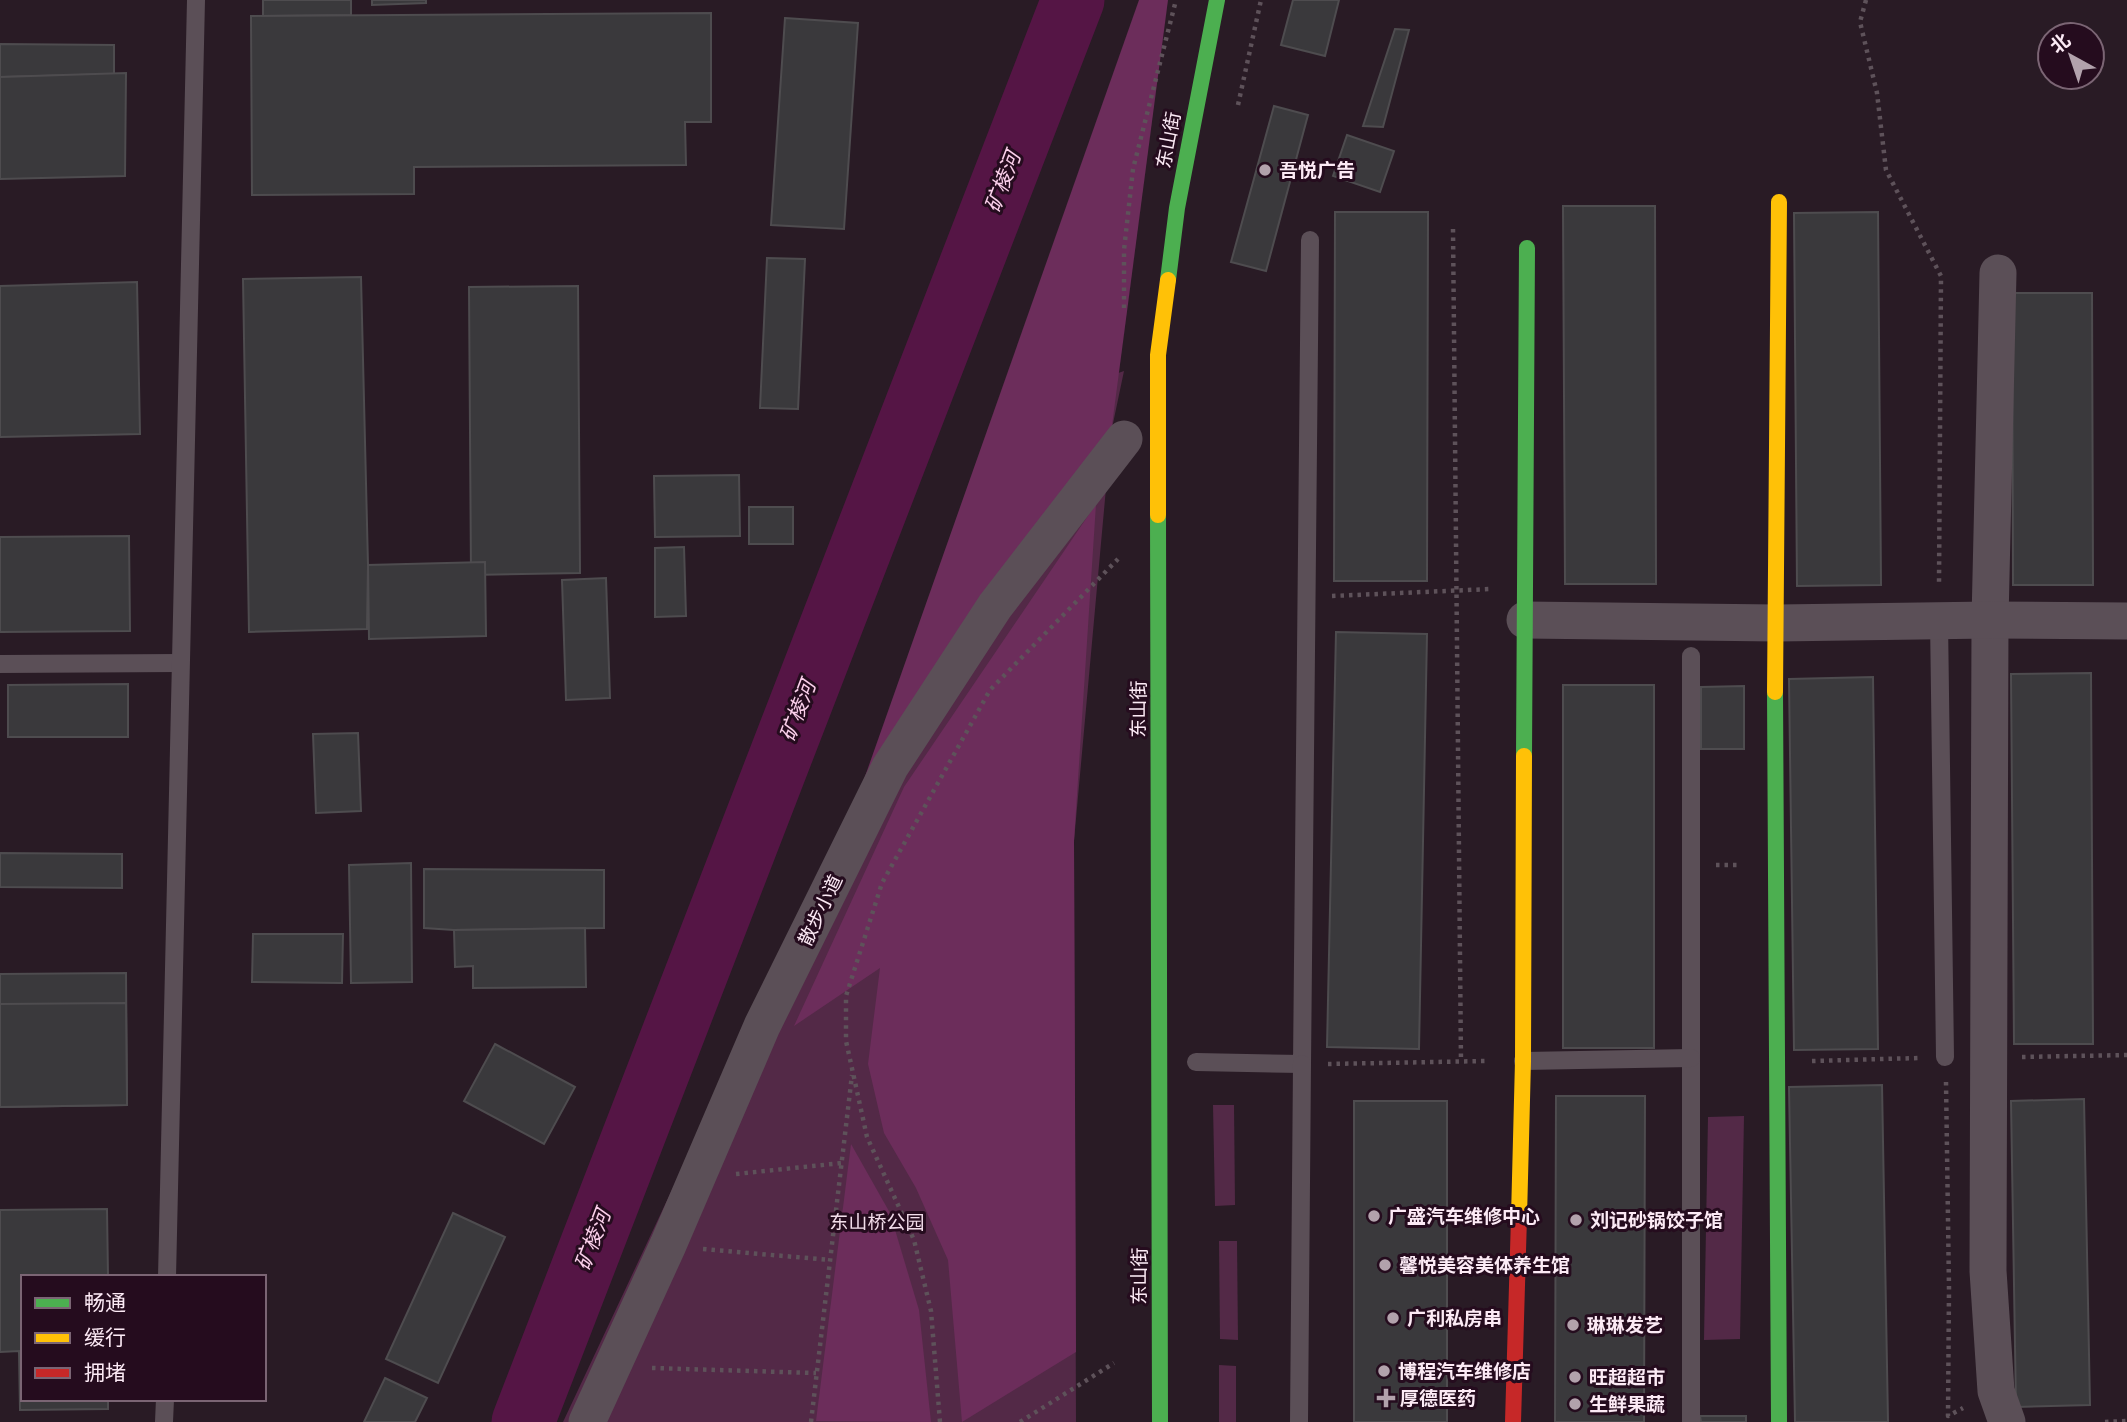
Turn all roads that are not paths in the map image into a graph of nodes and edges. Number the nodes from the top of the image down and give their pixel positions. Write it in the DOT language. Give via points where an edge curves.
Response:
graph roads {
  1 [pos="196,0"];
  2 [pos="1217,0"];
  3 [pos="1779,202"];
  4 [pos="1310,240"];
  5 [pos="1527,248"];
  6 [pos="1998,273"];
  7 [pos="1124,439"];
  8 [pos="1525,620"];
  9 [pos="1940,620"];
  10 [pos="1990,620"];
  11 [pos="2127,621"];
  12 [pos="1776,623"];
  13 [pos="1691,656"];
  14 [pos="180,663"];
  15 [pos="0,664"];
  16 [pos="1945,1057"];
  17 [pos="1691,1058"];
  18 [pos="1523,1061"];
  19 [pos="1196,1062"];
  20 [pos="1302,1064"];
  21 [pos="167,1275"];
  22 [pos="165,1401"];
  23 [pos="164,1422"];
  24 [pos="587,1422"];
  25 [pos="1160,1422"];
  26 [pos="1300,1422"];
  27 [pos="1513,1422"];
  28 [pos="1691,1422"];
  29 [pos="1779,1422"];
  30 [pos="2007,1422"];
  1 -- 14 [label="lane"];
  2 -- 25 [label="street, 东山街" via="1177,208 1158,355"];
  3 -- 12 [label="street"];
  4 -- 20 [label="lane"];
  5 -- 8 [label="street"];
  6 -- 10 [label="street"];
  7 -- 24 [label="street, 散步小道" via="995,606 890,767 762,1026"];
  8 -- 12 [label="street"];
  8 -- 18 [label="street"];
  9 -- 10 [label="street"];
  9 -- 12 [label="street"];
  9 -- 16 [label="lane"];
  10 -- 11 [label="street"];
  10 -- 30 [label="street" via="1987,1271 1996,1391"];
  12 -- 29 [label="street"];
  13 -- 17 [label="lane"];
  14 -- 15 [label="lane"];
  14 -- 21 [label="lane"];
  17 -- 18 [label="lane"];
  17 -- 28 [label="lane"];
  18 -- 27 [label="street"];
  19 -- 20 [label="lane"];
  20 -- 26 [label="lane"];
  22 -- 23 [label="lane"];
}
